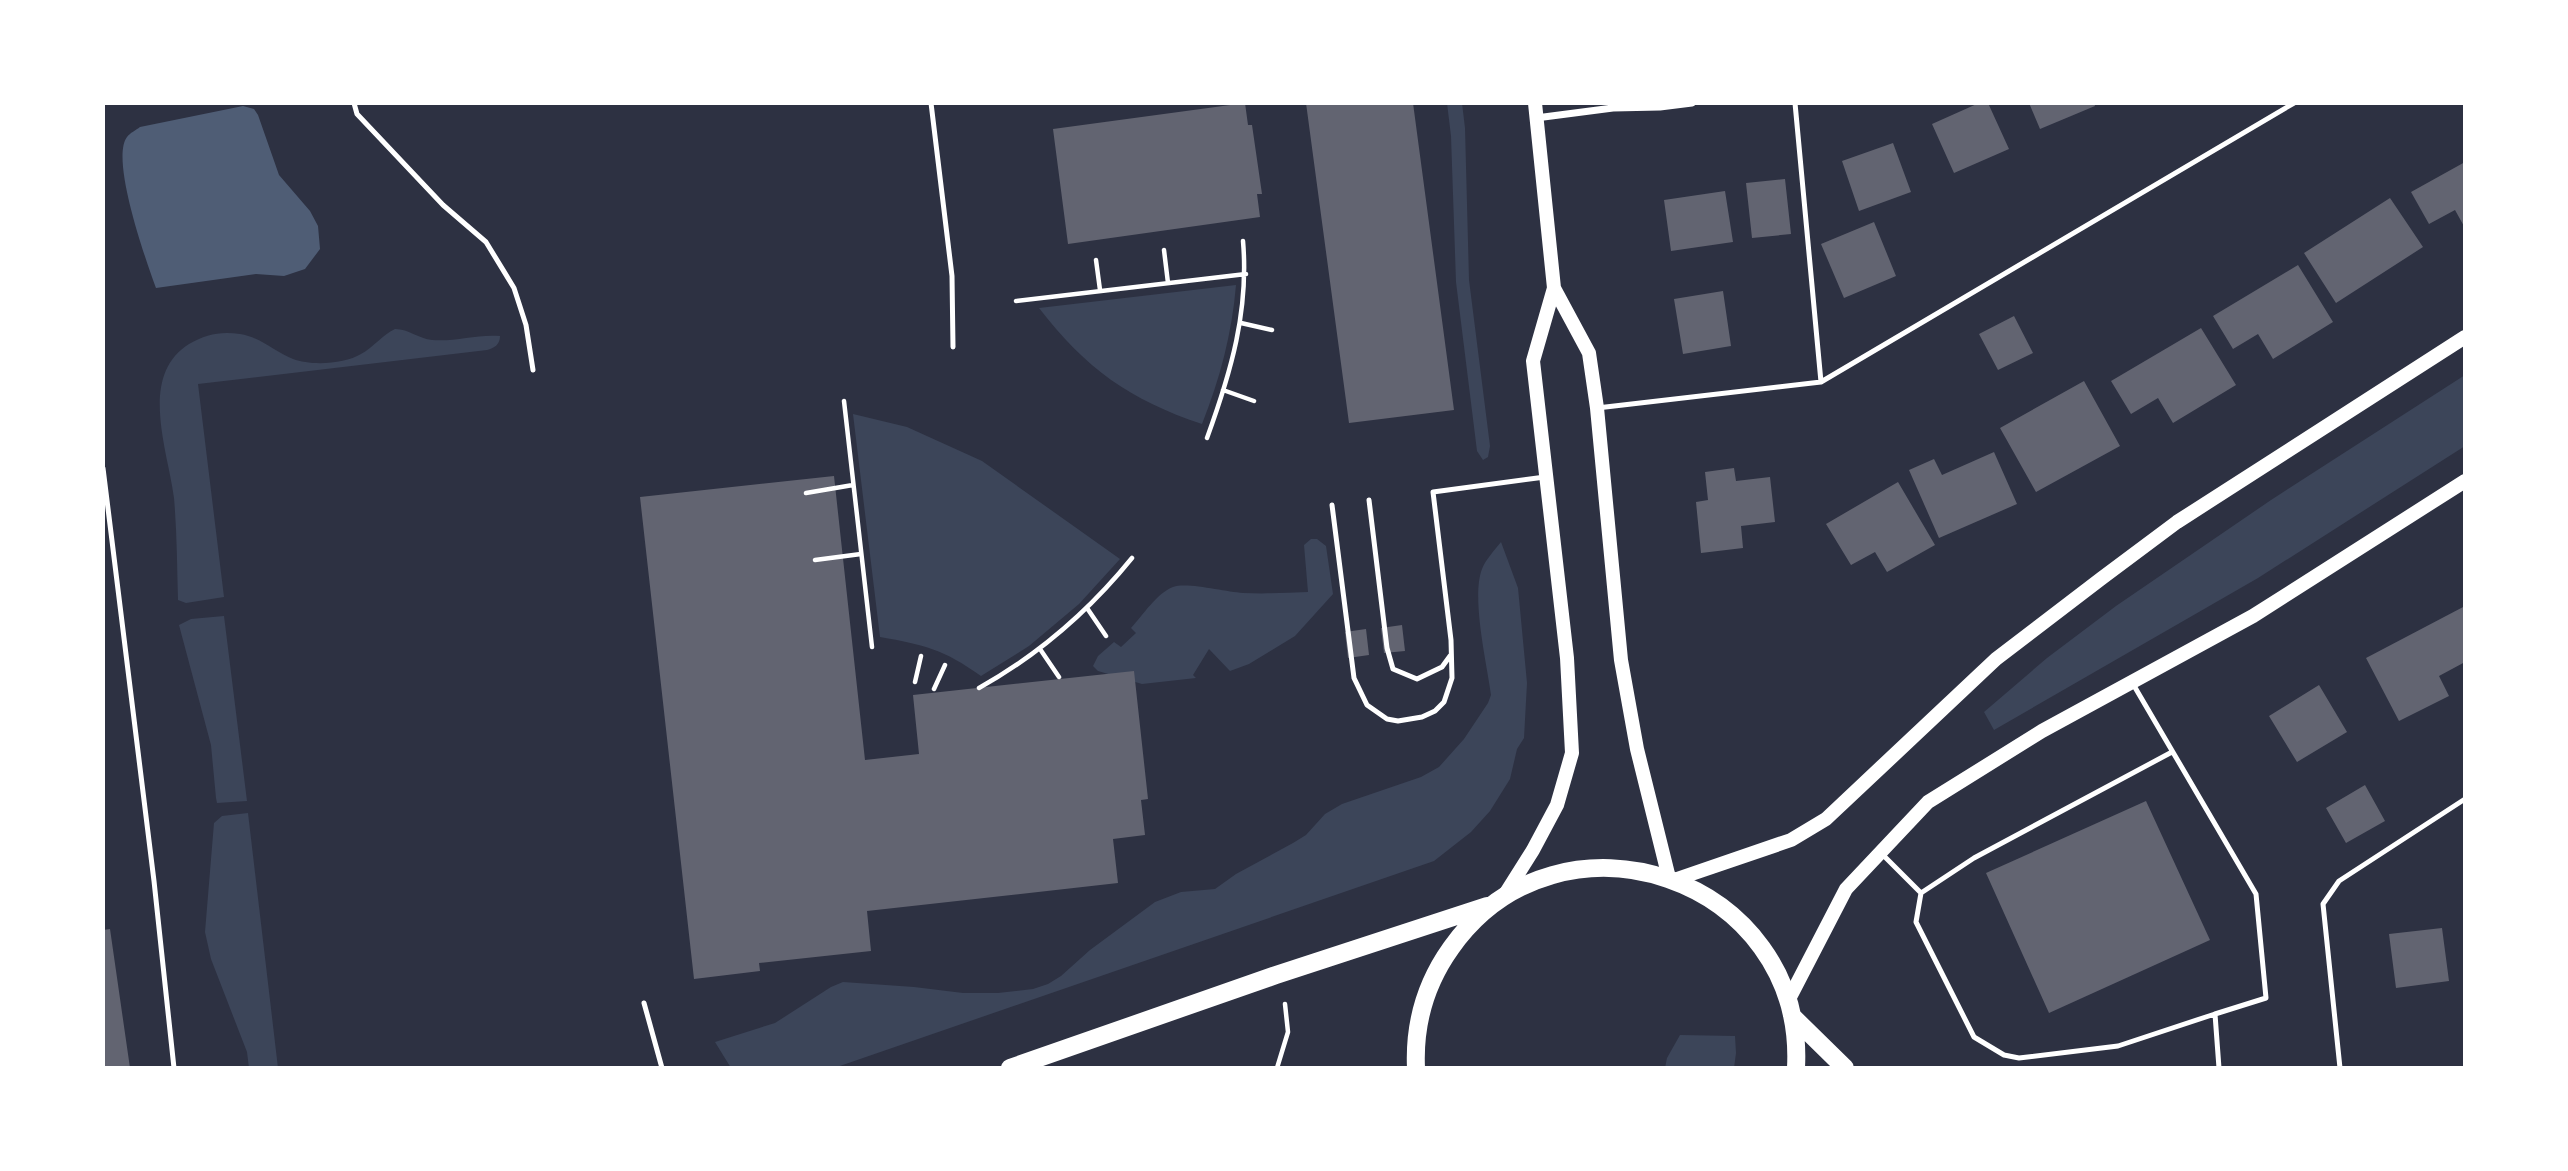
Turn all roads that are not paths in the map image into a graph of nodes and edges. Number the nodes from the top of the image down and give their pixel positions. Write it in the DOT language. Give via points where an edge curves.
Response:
graph roads {
  1 [pos="354,103"];
  2 [pos="931,103"];
  3 [pos="1692,103"];
  4 [pos="1795,103"];
  5 [pos="2294,103"];
  6 [pos="1535,111"];
  7 [pos="1554,288"];
  8 [pos="2465,337"];
  9 [pos="953,347"];
  10 [pos="533,370"];
  11 [pos="1821,382"];
  12 [pos="1597,408"];
  13 [pos="103,468"];
  14 [pos="1545,477"];
  15 [pos="2465,481"];
  16 [pos="1369,500"];
  17 [pos="1332,505"];
  18 [pos="1451,655"];
  19 [pos="2132,682"];
  20 [pos="2172,752"];
  21 [pos="2465,800"];
  22 [pos="1880,852"];
  23 [pos="1671,879"];
  24 [pos="1922,893"];
  25 [pos="1498,900"];
  26 [pos="644,1003"];
  27 [pos="1790,1009"];
  28 [pos="2214,1014"];
  29 [pos="2019,1058"];
  30 [pos="174,1068"];
  31 [pos="662,1068"];
  32 [pos="1010,1068"];
  33 [pos="1416,1068"];
  34 [pos="1796,1068"];
  35 [pos="1844,1068"];
  36 [pos="2017,1068"];
  37 [pos="2219,1068"];
  38 [pos="2340,1068"];
  1 -- 10 [label="lane" via="357,114 443,205 486,242 514,288"];
  2 -- 9 [label="lane" via="951,276"];
  3 -- 6 [label="street"];
  4 -- 11 [label="lane"];
  5 -- 11 [label="lane"];
  6 -- 7 [label="main road"];
  7 -- 12 [label="main road" via="1589,353"];
  7 -- 14 [label="main road" via="1533,361"];
  8 -- 23 [label="main road" via="2187,515 2102,578 1996,659 1826,819 1791,840"];
  11 -- 12 [label="lane"];
  12 -- 23 [label="main road" via="1621,660 1637,749"];
  13 -- 30 [label="lane"];
  14 -- 18 [label="lane" via="1433,492"];
  14 -- 25 [label="main road" via="1567,658 1572,753 1557,805"];
  15 -- 19 [label="main road" via="2253,616"];
  16 -- 18 [label="lane" via="1393,668 1417,679 1442,667"];
  17 -- 18 [label="lane" via="1352,667 1367,705 1398,721 1435,711 1449,691"];
  19 -- 20 [label="lane"];
  19 -- 22 [label="main road" via="2042,731 1927,803"];
  20 -- 24 [label="lane" via="1973,858"];
  20 -- 28 [label="lane" via="2256,894 2266,998"];
  21 -- 38 [label="lane" via="2339,880 2323,904"];
  22 -- 24 [label="lane"];
  22 -- 27 [label="main road" via="1846,889"];
  23 -- 25 [label="main road" via="1627,869 1584,869 1542,878"];
  23 -- 27 [label="main road" via="1707,897 1744,927 1777,974"];
  24 -- 29 [label="lane" via="1916,922 1974,1037 2004,1055"];
  25 -- 32 [label="main road"];
  25 -- 33 [label="main road" via="1462,932 1438,965 1423,1004 1415,1044"];
  26 -- 31 [label="lane"];
  27 -- 34 [label="main road"];
  27 -- 35 [label="main road"];
  28 -- 29 [label="lane" via="2118,1045"];
  28 -- 37 [label="lane"];
  29 -- 36 [label="lane"];
}
